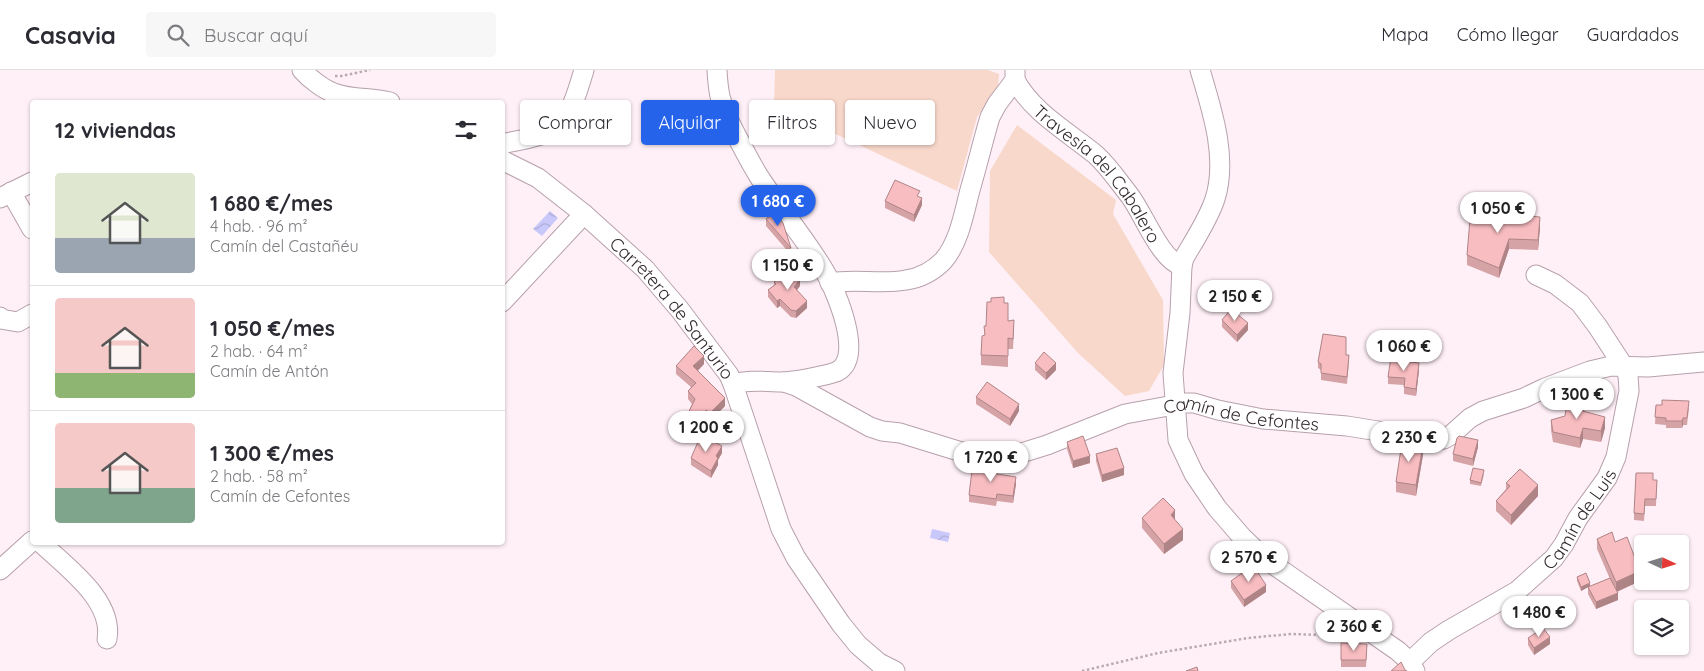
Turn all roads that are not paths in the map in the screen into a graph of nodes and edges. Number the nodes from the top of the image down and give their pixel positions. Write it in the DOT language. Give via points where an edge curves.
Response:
graph roads {
  1 [pos="302,70"];
  2 [pos="584,70"];
  3 [pos="717,70"];
  4 [pos="1200,70"];
  5 [pos="1015,75"];
  6 [pos="352,100"];
  7 [pos="382,100"];
  8 [pos="505,143"];
  9 [pos="505,162"];
  10 [pos="30,183"];
  11 [pos="5,195"];
  12 [pos="584,214"];
  13 [pos="30,226"];
  14 [pos="1182,266"];
  15 [pos="1536,275"];
  16 [pos="830,283"];
  17 [pos="505,299"];
  18 [pos="30,315"];
  19 [pos="0,317"];
  20 [pos="1704,362"];
  21 [pos="1624,367"];
  22 [pos="784,382"];
  23 [pos="733,384"];
  24 [pos="1175,404"];
  25 [pos="30,543"];
  26 [pos="43,545"];
  27 [pos="0,570"];
  28 [pos="107,639"];
  29 [pos="1412,666"];
  30 [pos="894,671"];
  1 -- 6 [label="street" via="334,93"];
  2 -- 8 [label="street" via="562,123 548,133"];
  3 -- 16 [label="street" via="720,100 728,120 758,175"];
  4 -- 14 [label="street" via="1212,110 1220,177 1214,202"];
  5 -- 14 [label="street, Travesía del Cabalero" via="1022,92 1032,103 1107,167 1132,199 1160,247 1176,265"];
  5 -- 16 [label="street" via="990,117 962,220 944,260 923,276 906,280"];
  6 -- 7 [label="street"];
  9 -- 12 [label="street, Carretera de Santurio" via="538,178"];
  10 -- 11 [label="street"];
  11 -- 13 [label="street"];
  12 -- 17 [label="street"];
  12 -- 23 [label="street, Carretera de Santurio" via="645,270 674,303"];
  14 -- 24 [label="street" via="1173,373"];
  15 -- 21 [label="street" via="1580,303"];
  16 -- 22 [label="street" via="847,330 849,342 845,363 832,373"];
  18 -- 19 [label="street" via="18,322"];
  20 -- 21 [label="street, Camín de Cefontes"];
  21 -- 24 [label="street, Camín de Cefontes" via="1610,366 1590,372 1483,411 1444,439 1434,441 1404,442 1378,431 1263,419 1194,403"];
  21 -- 29 [label="street, Camín de Luis" via="1628,375 1628,391 1616,457 1607,478 1564,544 1554,558 1516,591 1430,642"];
  22 -- 23 [label="street" via="745,381"];
  22 -- 24 [label="street, Camín de Cefontes" via="870,427 980,456 1018,454 1125,414"];
  23 -- 30 [label="street, Carretera de Santurio" via="781,529 796,558 858,645"];
  24 -- 29 [label="street" via="1178,440 1194,474 1242,537 1264,558 1398,652"];
  25 -- 27 [label="street"];
  26 -- 28 [label="street" via="97,598 107,622"];
}
